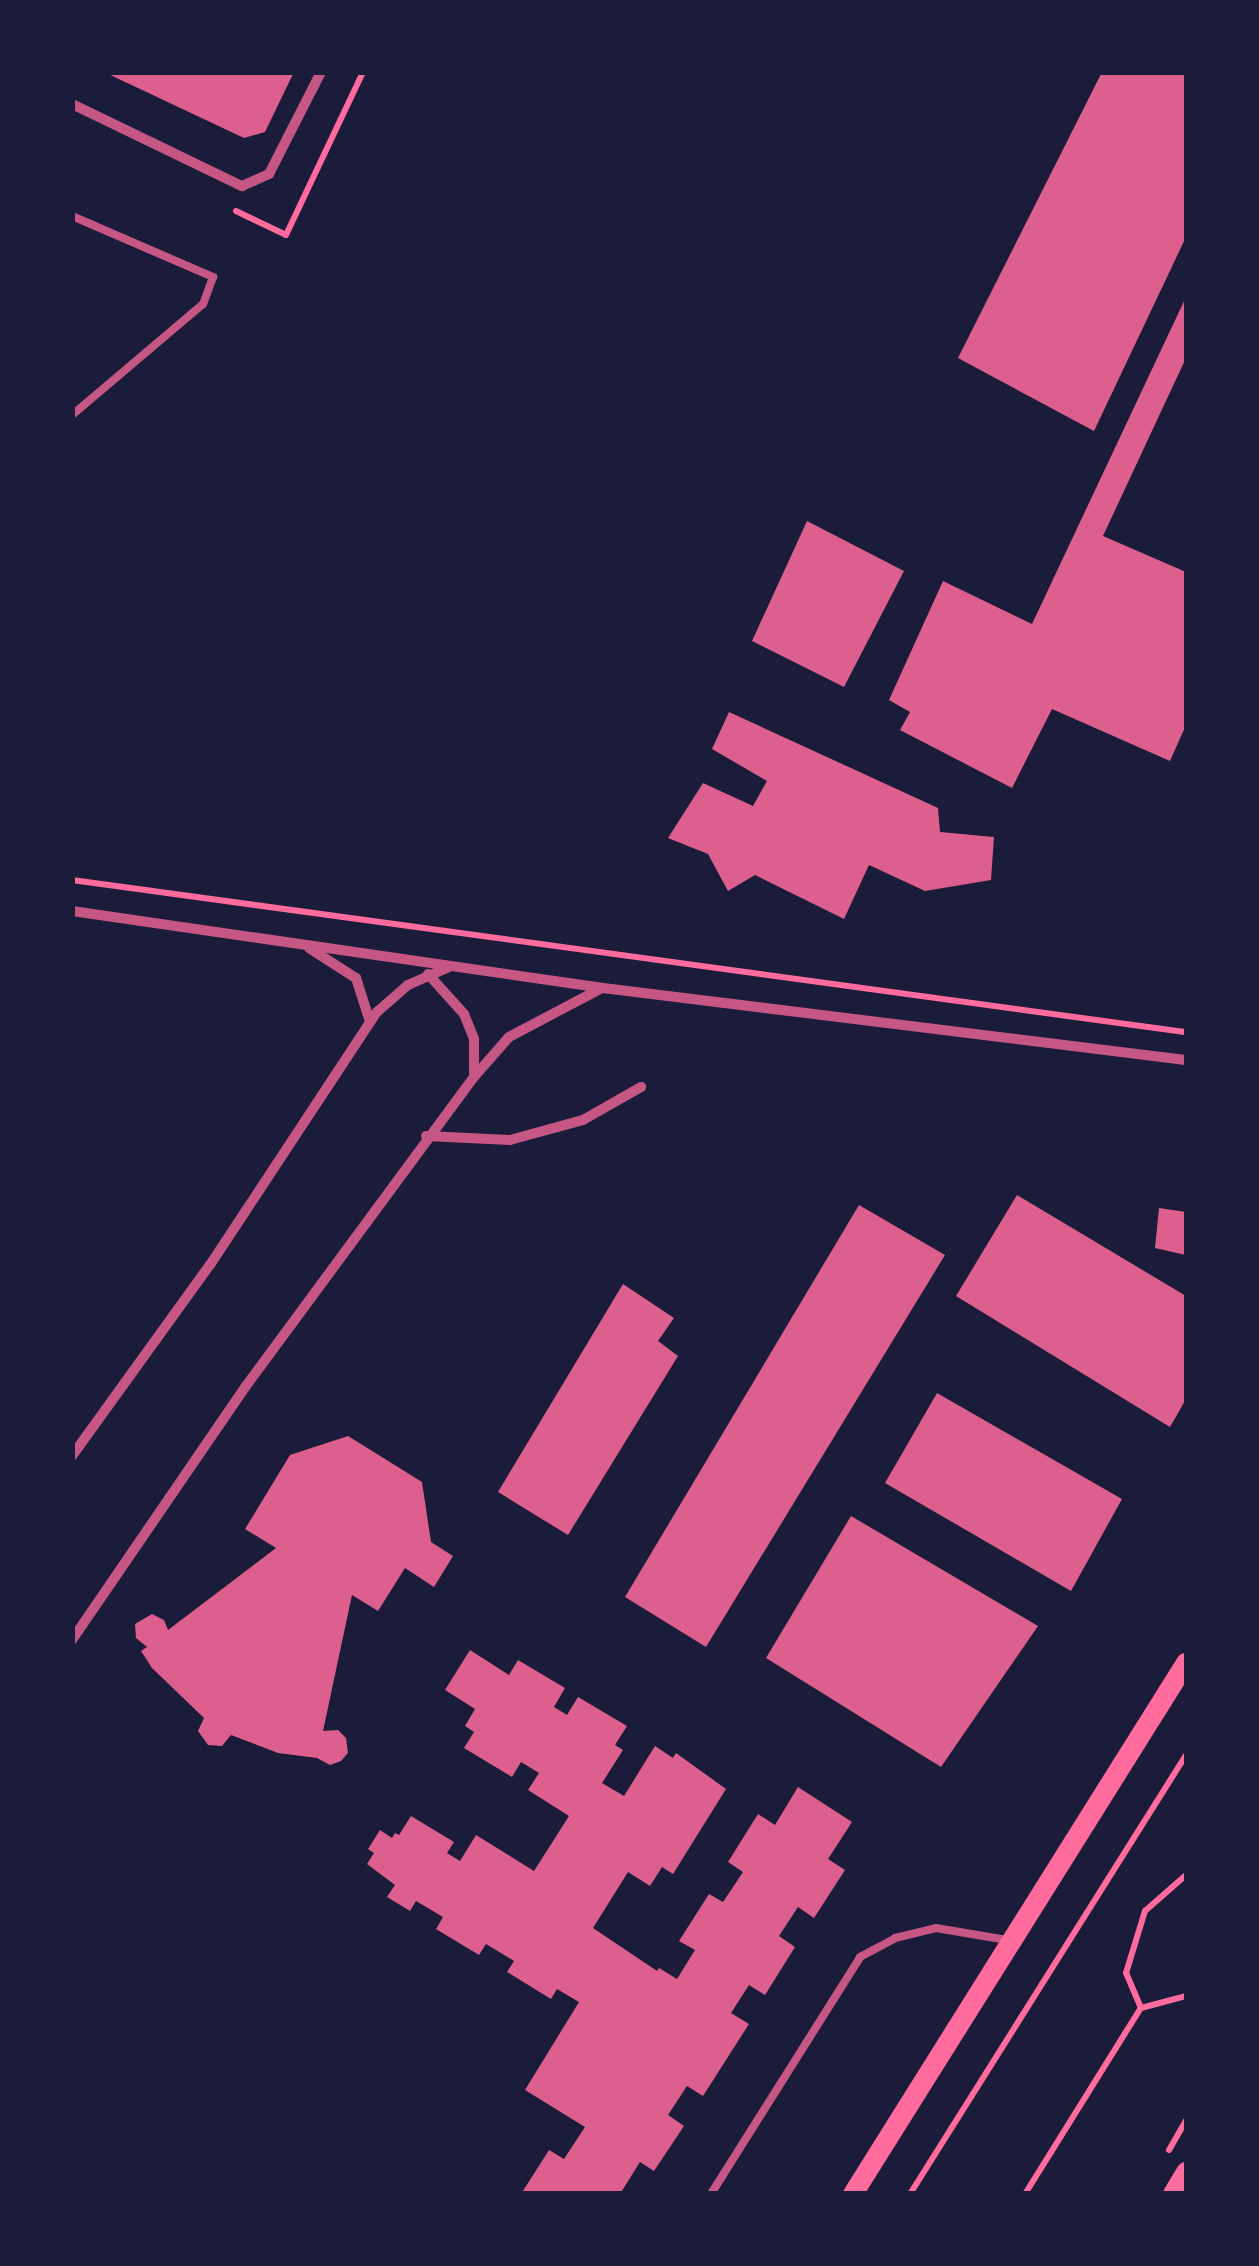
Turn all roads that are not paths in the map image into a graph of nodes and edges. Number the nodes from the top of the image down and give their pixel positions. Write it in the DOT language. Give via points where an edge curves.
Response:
graph roads {
  1 [pos="320,72"];
  2 [pos="72,104"];
  3 [pos="72,216"];
  4 [pos="72,415"];
  5 [pos="72,911"];
  6 [pos="304,945"];
  7 [pos="407,960"];
  8 [pos="450,966"];
  9 [pos="429,975"];
  10 [pos="604,988"];
  11 [pos="370,1022"];
  12 [pos="1186,1060"];
  13 [pos="474,1077"];
  14 [pos="642,1087"];
  15 [pos="426,1136"];
  16 [pos="72,1456"];
  17 [pos="72,1640"];
  18 [pos="1186,1663"];
  19 [pos="1012,1940"];
  20 [pos="1186,2172"];
  21 [pos="711,2194"];
  22 [pos="853,2194"];
  23 [pos="1173,2194"];
  1 -- 2 [label="street" via="270,174 242,186"];
  3 -- 4 [label="lane" via="213,277 203,304"];
  5 -- 6 [label="street"];
  6 -- 7 [label="street"];
  6 -- 11 [label="street" via="356,978"];
  7 -- 8 [label="street"];
  7 -- 9 [label="street"];
  8 -- 9 [label="street"];
  8 -- 10 [label="street"];
  9 -- 11 [label="street" via="408,985"];
  9 -- 13 [label="street" via="464,1014 474,1039"];
  10 -- 12 [label="street"];
  10 -- 13 [label="street" via="509,1037"];
  11 -- 16 [label="street" via="210,1265"];
  13 -- 15 [label="street"];
  14 -- 15 [label="street" via="583,1120 510,1140"];
  15 -- 17 [label="street"];
  18 -- 19 [label="main road"];
  19 -- 21 [label="lane" via="936,1928 894,1938 860,1958"];
  19 -- 22 [label="main road"];
  20 -- 23 [label="main road"];
}
